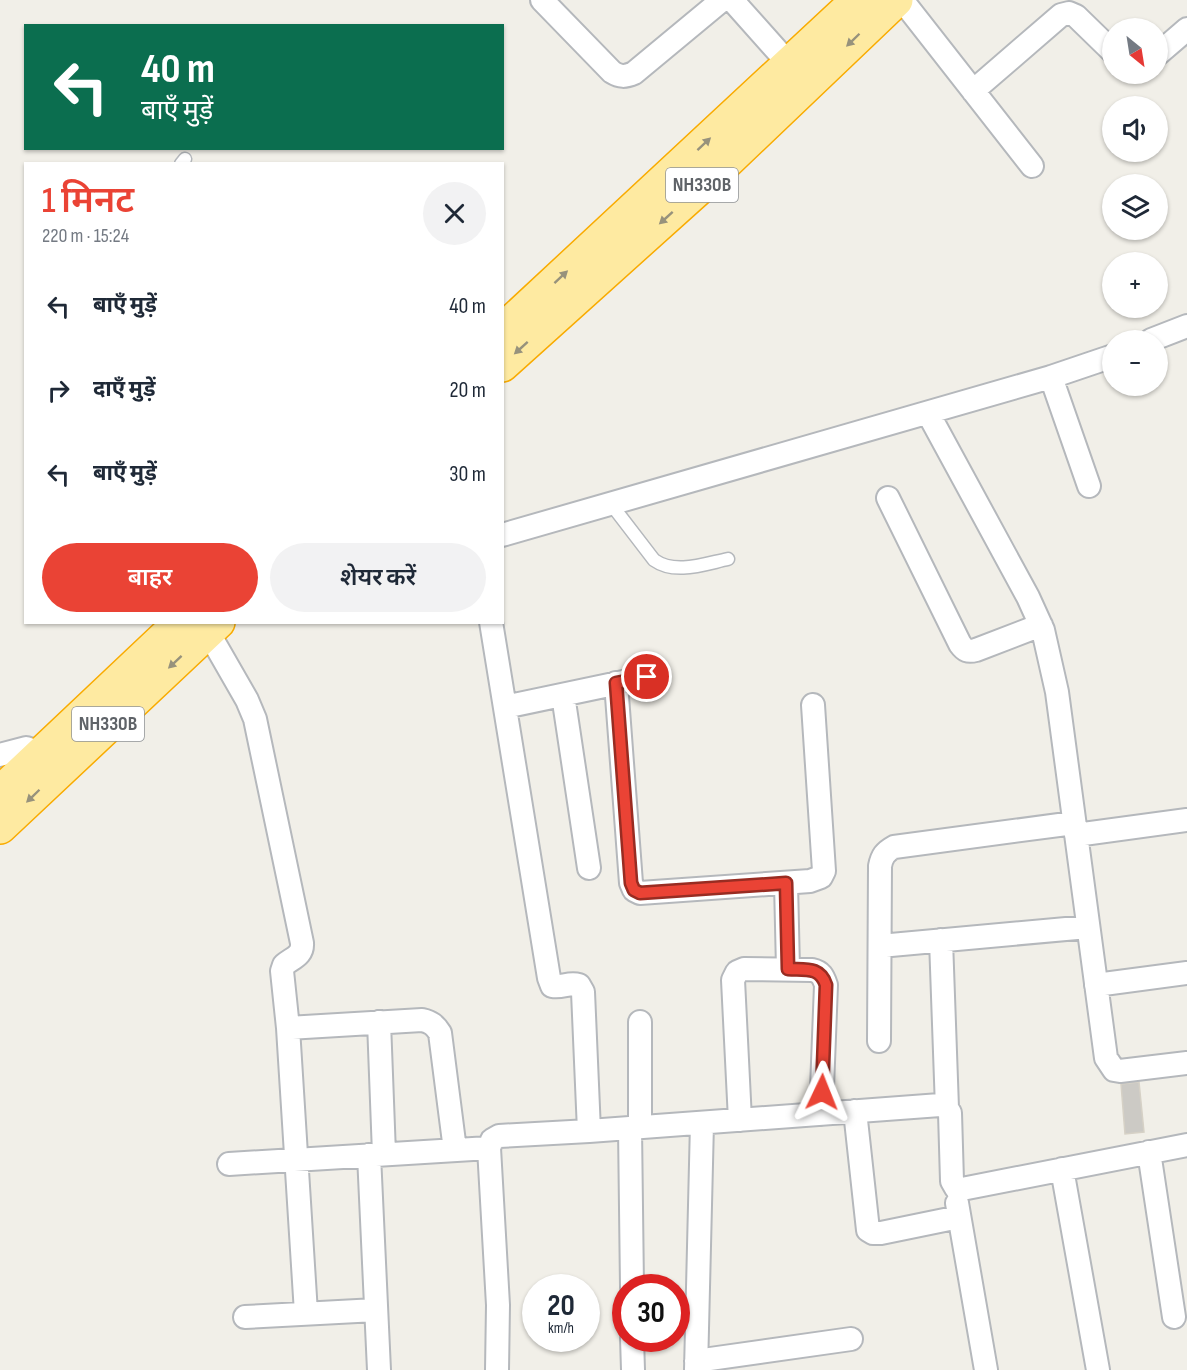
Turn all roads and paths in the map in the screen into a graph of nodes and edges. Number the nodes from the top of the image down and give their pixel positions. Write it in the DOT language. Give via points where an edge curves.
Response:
graph roads {
  1 [pos="542,0"];
  2 [pos="722,0"];
  3 [pos="732,0"];
  4 [pos="858,0"];
  5 [pos="896,0"];
  6 [pos="902,0"];
  7 [pos="1187,29"];
  8 [pos="1102,41"];
  9 [pos="1168,45"];
  10 [pos="790,64"];
  11 [pos="973,91"];
  12 [pos="1032,166"];
  13 [pos="1187,326"];
  14 [pos="504,329"];
  15 [pos="1168,333"];
  16 [pos="1102,361"];
  17 [pos="504,363"];
  18 [pos="1051,378"];
  19 [pos="928,413"];
  20 [pos="1089,486"];
  21 [pos="888,498"];
  22 [pos="611,504"];
  23 [pos="504,534"];
  24 [pos="728,560"];
  25 [pos="491,624"];
  26 [pos="1041,625"];
  27 [pos="202,626"];
  28 [pos="647,677"];
  29 [pos="616,683"];
  30 [pos="562,695"];
  31 [pos="813,705"];
  32 [pos="505,707"];
  33 [pos="42,753"];
  34 [pos="0,755"];
  35 [pos="0,793"];
  36 [pos="1187,820"];
  37 [pos="0,827"];
  38 [pos="1075,829"];
  39 [pos="589,868"];
  40 [pos="786,883"];
  41 [pos="1088,927"];
  42 [pos="941,940"];
  43 [pos="880,946"];
  44 [pos="788,969"];
  45 [pos="1187,973"];
  46 [pos="1096,985"];
  47 [pos="379,1022"];
  48 [pos="640,1022"];
  49 [pos="288,1028"];
  50 [pos="879,1041"];
  51 [pos="1187,1064"];
  52 [pos="947,1108"];
  53 [pos="855,1111"];
  54 [pos="821,1114"];
  55 [pos="740,1120"];
  56 [pos="702,1123"];
  57 [pos="635,1128"];
  58 [pos="589,1131"];
  59 [pos="1187,1145"];
  60 [pos="489,1148"];
  61 [pos="455,1150"];
  62 [pos="1149,1152"];
  63 [pos="377,1155"];
  64 [pos="297,1160"];
  65 [pos="229,1164"];
  66 [pos="1062,1169"];
  67 [pos="952,1181"];
  68 [pos="959,1217"];
  69 [pos="632,1274"];
  70 [pos="376,1310"];
  71 [pos="306,1313"];
  72 [pos="244,1317"];
  73 [pos="1174,1317"];
  74 [pos="851,1339"];
  75 [pos="633,1352"];
  76 [pos="754,1362"];
  77 [pos="696,1366"];
  78 [pos="379,1370"];
  79 [pos="497,1370"];
  80 [pos="633,1370"];
  81 [pos="986,1370"];
  82 [pos="1098,1370"];
  1 -- 2 [label="street" via="618,76 634,73"];
  3 -- 10 [label="street"];
  4 -- 10 [label="highway, NH330B"];
  5 -- 17 [label="highway, NH330B, one-way" via="700,187"];
  6 -- 11 [label="street"];
  7 -- 9 [label="street"];
  8 -- 11 [label="street" via="1076,16 1062,15"];
  14 -- 10 [label="highway, NH330B, one-way"];
  11 -- 12 [label="street"];
  13 -- 15 [label="street"];
  16 -- 18 [label="street"];
  18 -- 19 [label="street"];
  18 -- 20 [label="street"];
  19 -- 22 [label="street"];
  19 -- 26 [label="street"];
  21 -- 26 [label="street" via="964,650 976,650"];
  22 -- 23 [label="street"];
  22 -- 24 [label="lane" via="654,560 664,567"];
  25 -- 32 [label="street"];
  26 -- 38 [label="street" via="1057,692"];
  27 -- 33 [label="highway, NH330B"];
  27 -- 37 [label="highway, NH330B, one-way"];
  27 -- 49 [label="street" via="255,719 302,943 299,955 282,970"];
  28 -- 29 [label="street"];
  29 -- 30 [label="street"];
  29 -- 40 [label="street" via="634,890 640,893"];
  30 -- 32 [label="street"];
  30 -- 39 [label="street"];
  31 -- 40 [label="street" via="824,871 816,879"];
  32 -- 58 [label="street" via="549,978 552,986 571,982 583,992"];
  33 -- 34 [label="street" via="26,748"];
  33 -- 35 [label="highway, NH330B"];
  36 -- 38 [label="street"];
  38 -- 41 [label="street"];
  38 -- 43 [label="street" via="894,847 886,851 880,866"];
  40 -- 44 [label="street"];
  41 -- 42 [label="street"];
  41 -- 46 [label="street"];
  42 -- 43 [label="street"];
  42 -- 52 [label="street"];
  43 -- 50 [label="street"];
  44 -- 54 [label="street" via="818,972 826,985"];
  44 -- 55 [label="street" via="744,969 733,980"];
  45 -- 46 [label="street"];
  46 -- 51 [label="street" via="1106,1058 1114,1070"];
  47 -- 49 [label="street"];
  47 -- 61 [label="street" via="422,1020 436,1027"];
  47 -- 63 [label="street"];
  48 -- 57 [label="street"];
  49 -- 64 [label="street"];
  52 -- 53 [label="street" via="940,1105"];
  52 -- 67 [label="street"];
  53 -- 54 [label="street"];
  53 -- 68 [label="street" via="868,1230 881,1233"];
  54 -- 55 [label="street"];
  55 -- 56 [label="street"];
  56 -- 57 [label="street"];
  56 -- 77 [label="street"];
  57 -- 58 [label="street"];
  57 -- 69 [label="street"];
  58 -- 60 [label="street" via="499,1136"];
  59 -- 62 [label="street"];
  60 -- 61 [label="street"];
  60 -- 79 [label="street" via="498,1305"];
  61 -- 63 [label="street"];
  62 -- 66 [label="street"];
  62 -- 73 [label="street"];
  63 -- 64 [label="street"];
  63 -- 70 [label="street"];
  64 -- 65 [label="street"];
  64 -- 71 [label="street"];
  66 -- 67 [label="street" via="962,1189"];
  66 -- 82 [label="street"];
  67 -- 68 [label="street"];
  68 -- 81 [label="street"];
  70 -- 71 [label="street"];
  70 -- 78 [label="street"];
  71 -- 72 [label="street"];
  74 -- 76 [label="street"];
  75 -- 80 [label="street"];
  76 -- 77 [label="street"];
}
